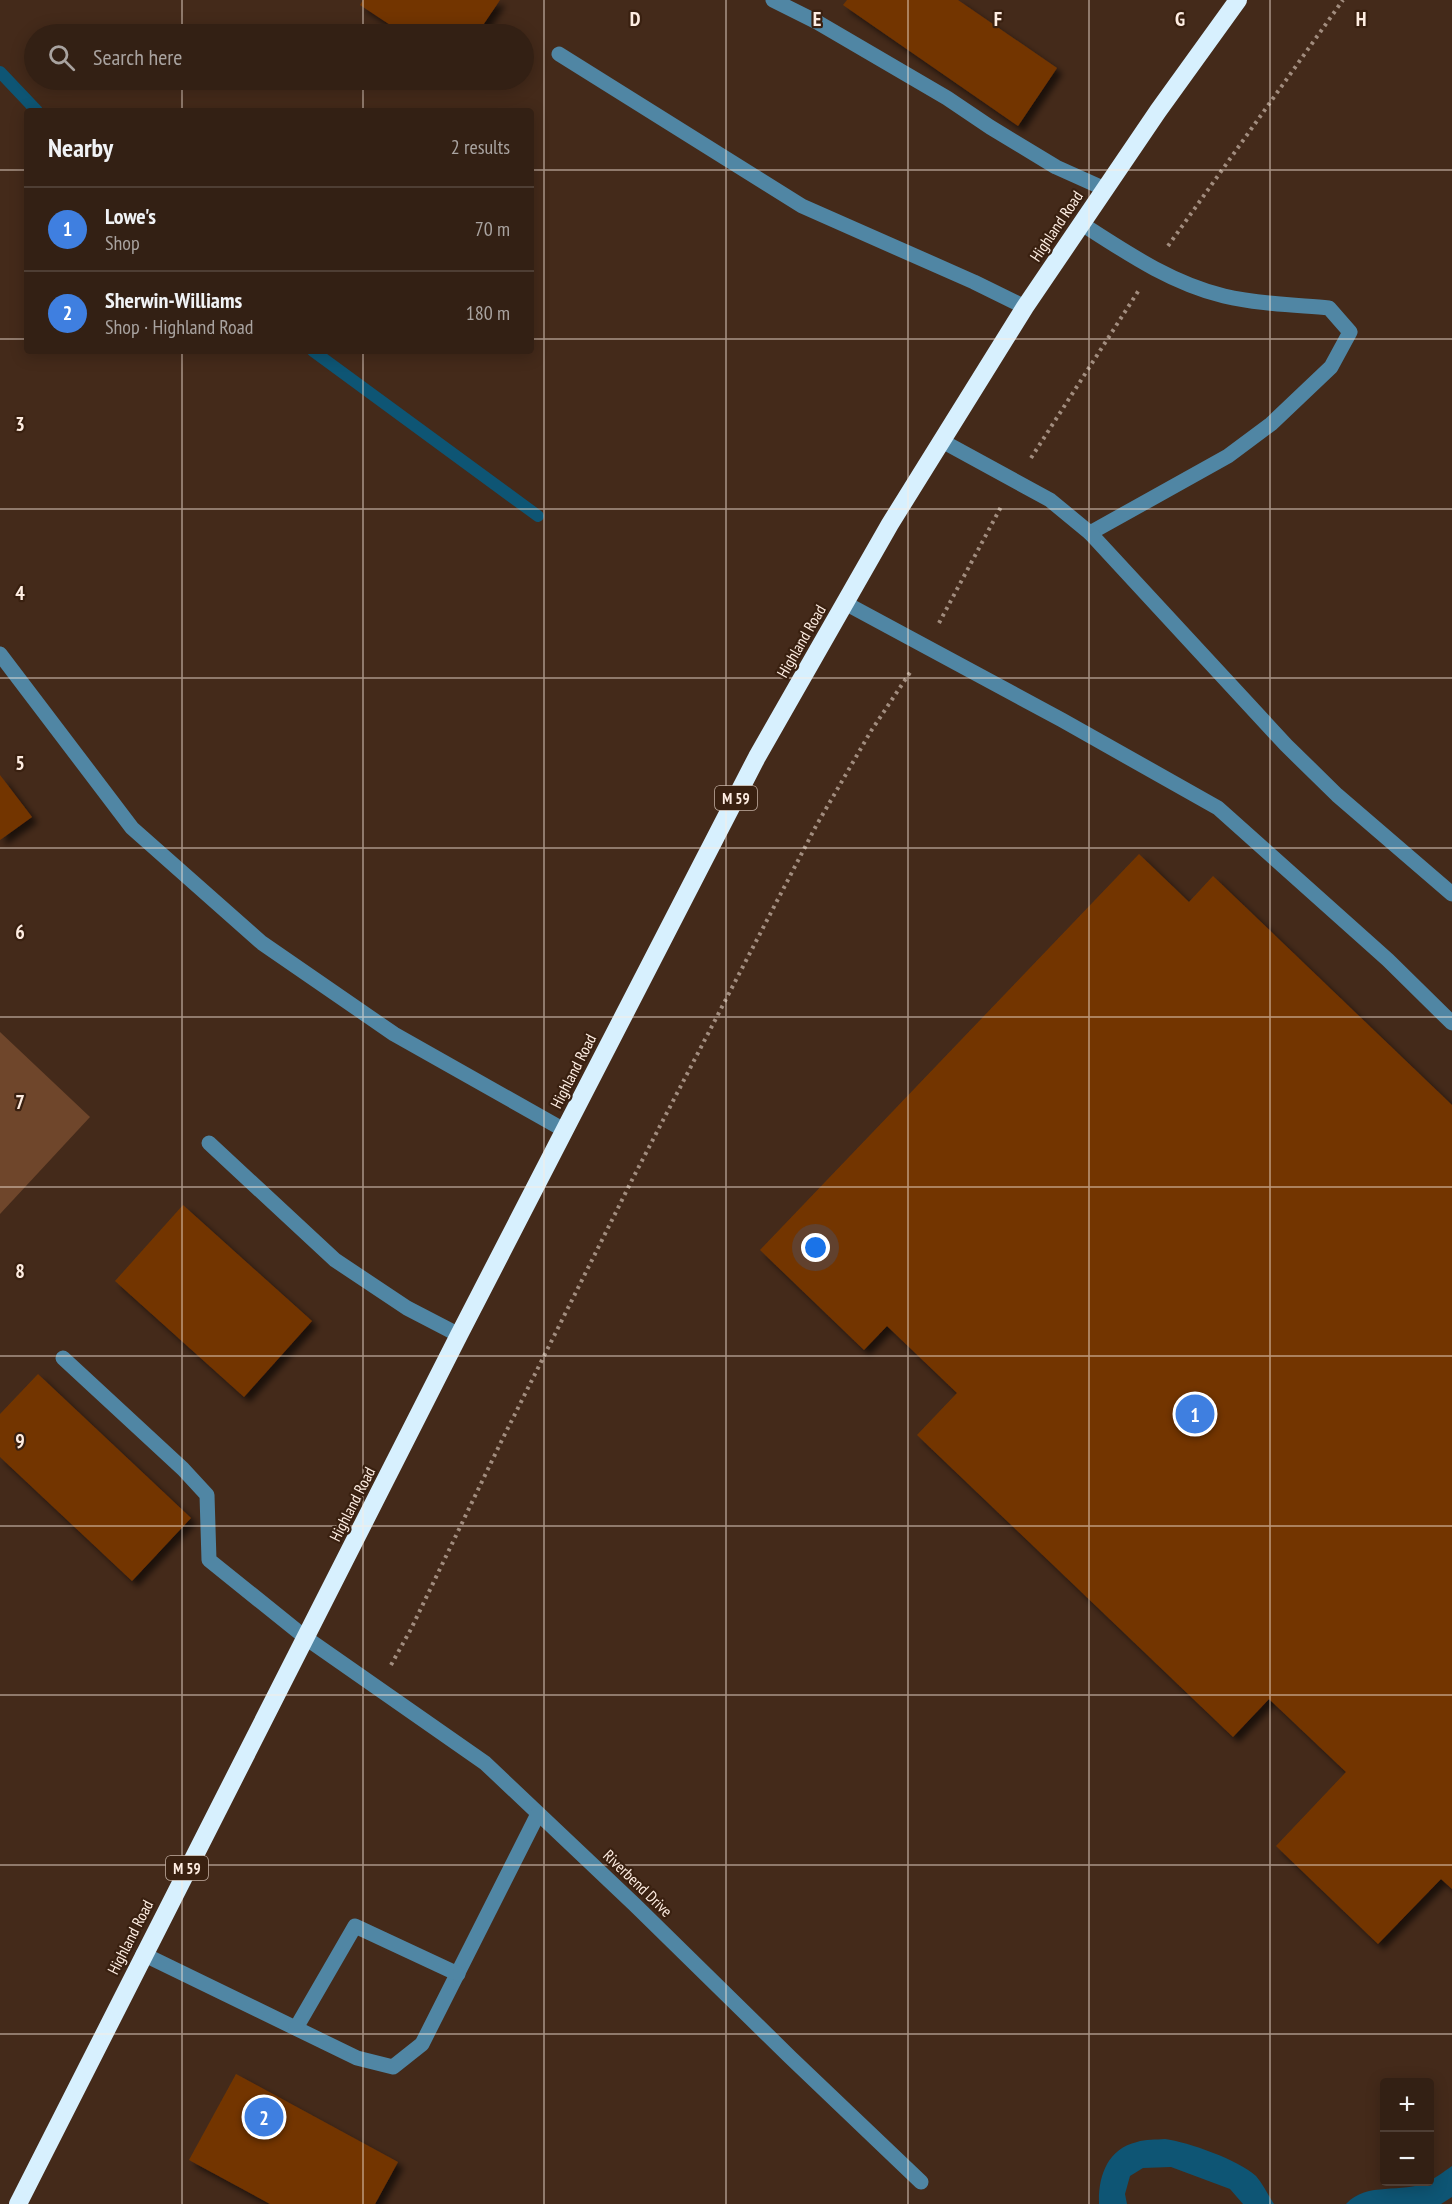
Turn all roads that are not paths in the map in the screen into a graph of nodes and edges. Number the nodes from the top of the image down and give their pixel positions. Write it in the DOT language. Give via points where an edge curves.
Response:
graph roads {
  1 [pos="773,0"];
  2 [pos="1238,0"];
  3 [pos="559,54"];
  4 [pos="1105,189"];
  5 [pos="1082,224"];
  6 [pos="1026,307"];
  7 [pos="942,441"];
  8 [pos="1090,533"];
  9 [pos="845,603"];
  10 [pos="0,654"];
  11 [pos="1452,894"];
  12 [pos="1452,1023"];
  13 [pos="564,1130"];
  14 [pos="209,1143"];
  15 [pos="459,1335"];
  16 [pos="63,1358"];
  17 [pos="306,1638"];
  18 [pos="538,1814"];
  19 [pos="143,1954"];
  20 [pos="458,1974"];
  21 [pos="297,2028"];
  22 [pos="921,2182"];
  23 [pos="18,2204"];
  1 -- 4 [label="lane" via="947,98 1056,167"];
  2 -- 4 [label="highway, Highland Road / M 59"];
  3 -- 6 [label="lane" via="802,206"];
  4 -- 5 [label="highway, Highland Road / M 59"];
  5 -- 6 [label="highway, Highland Road / M 59"];
  5 -- 8 [label="lane" via="1181,282 1225,296 1329,308 1350,332 1331,367 1271,424 1228,456"];
  6 -- 7 [label="highway, Highland Road / M 59"];
  7 -- 8 [label="lane" via="1050,500"];
  7 -- 9 [label="highway, Highland Road / M 59"];
  8 -- 11 [label="lane" via="1286,746 1336,795"];
  9 -- 12 [label="lane" via="1218,808 1388,960"];
  9 -- 13 [label="highway, Highland Road / M 59" via="757,757"];
  10 -- 13 [label="lane" via="132,828 262,943 394,1034"];
  13 -- 15 [label="highway, Highland Road / M 59"];
  14 -- 15 [label="lane" via="335,1260 407,1308"];
  15 -- 17 [label="highway, Highland Road / M 59"];
  16 -- 17 [label="lane, Riverbend Drive" via="207,1496 209,1560"];
  17 -- 18 [label="lane, Riverbend Drive" via="485,1764"];
  17 -- 19 [label="highway, Highland Road / M 59"];
  18 -- 20 [label="lane"];
  18 -- 22 [label="lane, Riverbend Drive"];
  19 -- 21 [label="lane"];
  19 -- 23 [label="highway, Highland Road / M 59"];
  20 -- 21 [label="lane" via="422,2044 393,2067 357,2058"];
  20 -- 21 [label="lane" via="355,1926"];
}
